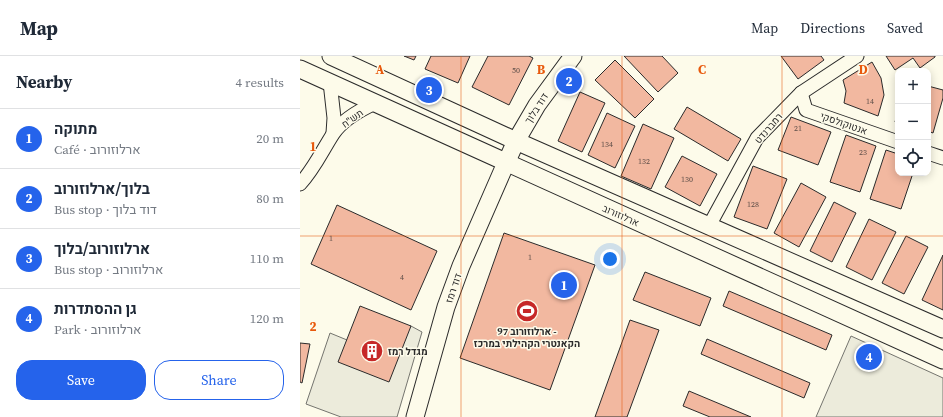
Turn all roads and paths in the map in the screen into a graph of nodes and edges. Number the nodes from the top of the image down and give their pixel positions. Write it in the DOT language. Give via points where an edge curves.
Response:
graph roads {
  1 [pos="331,56"];
  2 [pos="574,56"];
  3 [pos="857,56"];
  4 [pos="300,69"];
  5 [pos="330,82"];
  6 [pos="801,93"];
  7 [pos="375,103"];
  8 [pos="333,133"];
  9 [pos="516,141"];
  10 [pos="895,141"];
  11 [pos="931,154"];
  12 [pos="943,158"];
  13 [pos="506,163"];
  14 [pos="300,184"];
  15 [pos="709,226"];
  16 [pos="943,329"];
  17 [pos="943,360"];
  18 [pos="415,417"];
  1 -- 9 [label="street"];
  2 -- 9 [label="street, דוד בלוך" via="537,104"];
  3 -- 6 [label="street, רמברנדט"];
  4 -- 5 [label="street, ארלוזורוב"];
  5 -- 7 [label="street, ארלוזורוב"];
  5 -- 8 [label="street, תש\"ח"];
  6 -- 10 [label="street, אנטוקולסקי" via="806,110"];
  6 -- 15 [label="street, רמברנדט" via="757,138"];
  7 -- 8 [label="street, תש\"ח" via="350,118"];
  7 -- 13 [label="street, ארלוזורוב"];
  8 -- 14 [label="street" via="315,165"];
  9 -- 13 [label="street, דוד בלוך"];
  9 -- 15 [label="street"];
  11 -- 12 [label="street"];
  13 -- 17 [label="street, ארלוזורוב"];
  13 -- 18 [label="street, דוד רמז" via="446,307"];
  15 -- 16 [label="street"];
}
